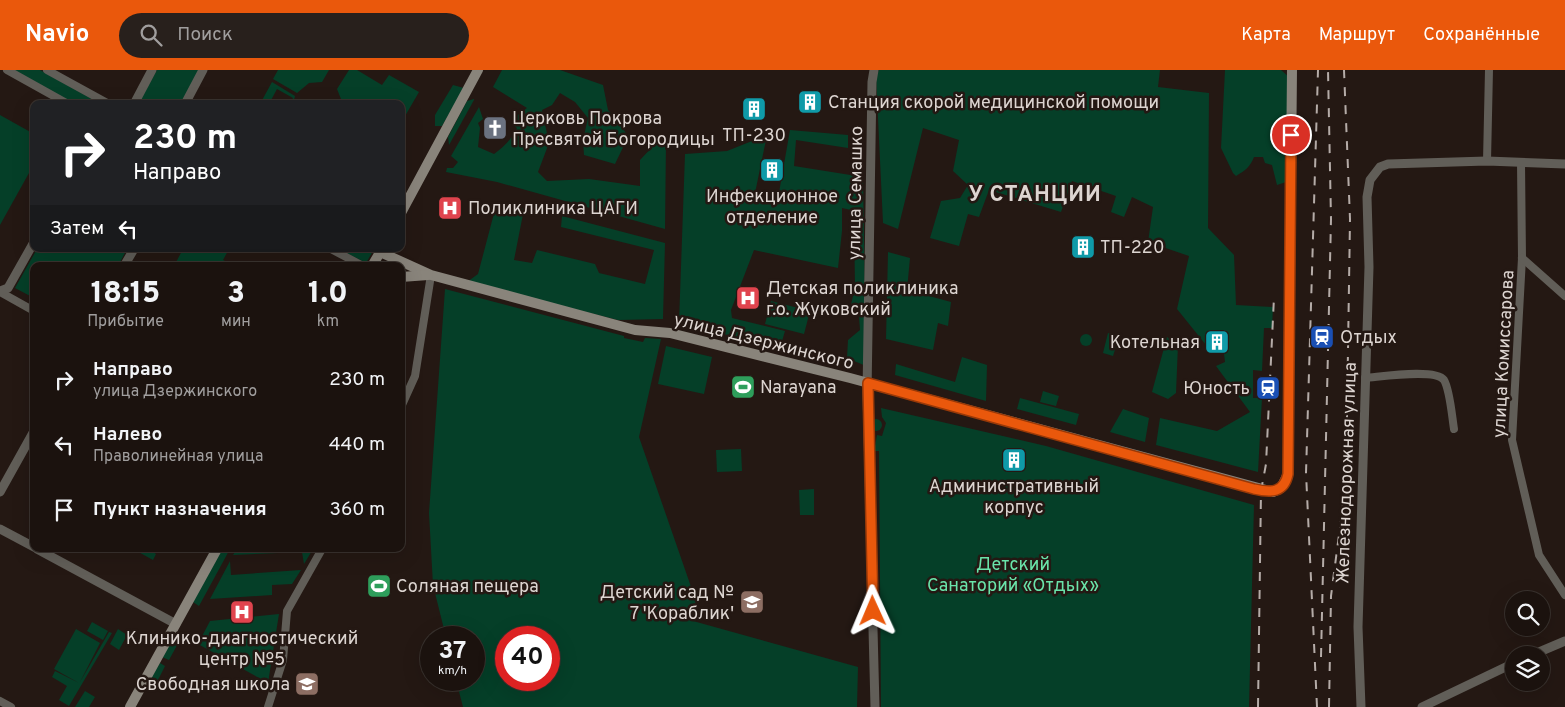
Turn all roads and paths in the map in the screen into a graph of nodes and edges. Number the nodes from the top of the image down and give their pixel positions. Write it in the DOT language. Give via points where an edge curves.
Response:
graph roads {
  1 [pos="7,70"];
  2 [pos="47,70"];
  3 [pos="152,70"];
  4 [pos="204,70"];
  5 [pos="874,70"];
  6 [pos="1488,70"];
  7 [pos="474,71"];
  8 [pos="1290,72"];
  9 [pos="61,100"];
  10 [pos="102,100"];
  11 [pos="136,100"];
  12 [pos="187,100"];
  13 [pos="1487,162"];
  14 [pos="1521,163"];
  15 [pos="1565,164"];
  16 [pos="405,204"];
  17 [pos="30,249"];
  18 [pos="337,252"];
  19 [pos="381,252"];
  20 [pos="1522,258"];
  21 [pos="355,262"];
  22 [pos="396,262"];
  23 [pos="405,266"];
  24 [pos="431,275"];
  25 [pos="405,276"];
  26 [pos="0,292"];
  27 [pos="1565,296"];
  28 [pos="30,309"];
  29 [pos="1365,378"];
  30 [pos="868,383"];
  31 [pos="405,398"];
  32 [pos="1454,429"];
  33 [pos="30,438"];
  34 [pos="0,492"];
  35 [pos="0,529"];
  36 [pos="30,545"];
  37 [pos="43,552"];
  38 [pos="215,552"];
  39 [pos="320,552"];
  40 [pos="1565,595"];
  41 [pos="176,624"];
  42 [pos="1565,641"];
  43 [pos="1550,647"];
  44 [pos="1505,667"];
  45 [pos="0,701"];
  46 [pos="12,707"];
  47 [pos="130,707"];
  48 [pos="268,707"];
  49 [pos="875,707"];
  50 [pos="1361,707"];
  51 [pos="1422,707"];
  1 -- 9 [label="street"];
  2 -- 10 [label="street"];
  3 -- 11 [label="street"];
  4 -- 12 [label="street"];
  5 -- 30 [label="street, улица Семашко"];
  6 -- 13 [label="street"];
  7 -- 16 [label="main road"];
  8 -- 30 [label="main road, улица Дзержинского" via="1286,480 1278,490 1267,492"];
  13 -- 14 [label="street"];
  13 -- 29 [label="street, Железнодорожная улица" via="1388,164 1380,167 1370,180 1367,197 1369,267"];
  14 -- 15 [label="street"];
  14 -- 20 [label="street, улица Комиссарова"];
  17 -- 26 [label="street" via="8,288"];
  18 -- 21 [label="street"];
  19 -- 22 [label="main road, улица Дзержинского"];
  20 -- 27 [label="street"];
  20 -- 40 [label="street, улица Комиссарова" via="1512,440 1539,555"];
  23 -- 24 [label="main road, улица Дзержинского"];
  24 -- 25 [label="main road, улица Дзержинского"];
  24 -- 30 [label="main road, улица Дзержинского" via="635,330 670,333"];
  24 -- 31 [label="street" via="415,376"];
  26 -- 28 [label="street"];
  29 -- 32 [label="street" via="1438,375 1448,390"];
  29 -- 50 [label="street, Железнодорожная улица" via="1358,628"];
  30 -- 49 [label="street, улица Семашко"];
  33 -- 34 [label="street"];
  35 -- 36 [label="street"];
  37 -- 41 [label="street"];
  38 -- 41 [label="main road"];
  39 -- 48 [label="street" via="287,611 283,660"];
  41 -- 47 [label="main road"];
  42 -- 43 [label="street"];
  44 -- 51 [label="street"];
  45 -- 46 [label="street"];
}
